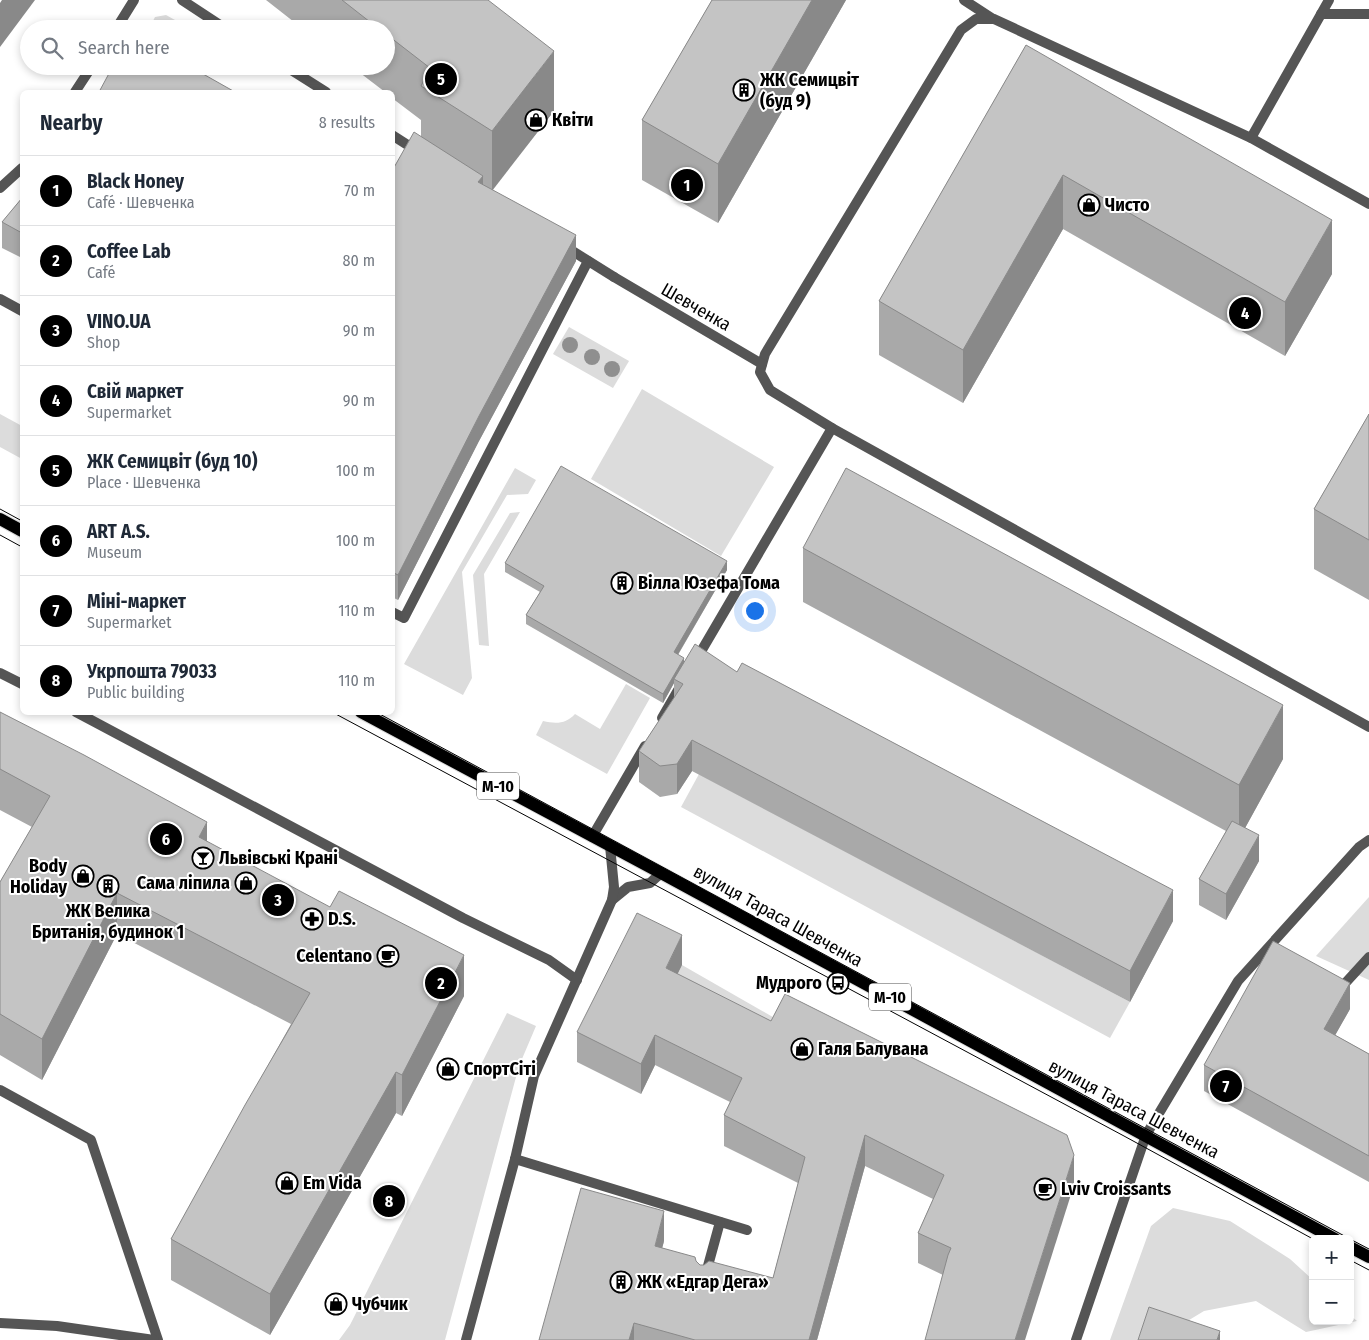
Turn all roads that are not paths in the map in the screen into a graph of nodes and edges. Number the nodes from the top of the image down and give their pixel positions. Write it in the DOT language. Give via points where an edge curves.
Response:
graph roads {
  1 [pos="134,0"];
  2 [pos="182,0"];
  3 [pos="964,0"];
  4 [pos="1329,0"];
  5 [pos="1321,14"];
  6 [pos="1369,14"];
  7 [pos="994,19"];
  8 [pos="122,20"];
  9 [pos="212,20"];
  10 [pos="86,75"];
  11 [pos="299,75"];
  12 [pos="76,90"];
  13 [pos="323,90"];
  14 [pos="395,137"];
  15 [pos="1251,138"];
  16 [pos="425,156"];
  17 [pos="20,170"];
  18 [pos="0,188"];
  19 [pos="1369,204"];
  20 [pos="555,240"];
  21 [pos="588,261"];
  22 [pos="0,299"];
  23 [pos="20,310"];
  24 [pos="762,364"];
  25 [pos="832,428"];
  26 [pos="0,519"];
  27 [pos="20,530"];
  28 [pos="395,614"];
  29 [pos="0,673"];
  30 [pos="20,683"];
  31 [pos="82,715"];
  32 [pos="367,715"];
  33 [pos="1368,724"];
  34 [pos="592,837"];
  35 [pos="1369,840"];
  36 [pos="610,846"];
  37 [pos="661,873"];
  38 [pos="612,900"];
  39 [pos="1369,957"];
  40 [pos="577,980"];
  41 [pos="1338,991"];
  42 [pos="0,1090"];
  43 [pos="1146,1135"];
  44 [pos="515,1159"];
  45 [pos="720,1222"];
  46 [pos="747,1230"];
  47 [pos="1328,1235"];
  48 [pos="1354,1249"];
  49 [pos="1369,1257"];
  50 [pos="704,1279"];
  51 [pos="0,1323"];
  52 [pos="156,1340"];
  53 [pos="466,1340"];
  54 [pos="1076,1340"];
  1 -- 8 [label="street"];
  2 -- 9 [label="street"];
  3 -- 7 [label="street"];
  4 -- 5 [label="street"];
  5 -- 6 [label="street"];
  5 -- 15 [label="street"];
  7 -- 15 [label="street"];
  7 -- 24 [label="street" via="976,19 961,30"];
  10 -- 12 [label="street"];
  11 -- 13 [label="street"];
  14 -- 16 [label="street"];
  15 -- 19 [label="street"];
  17 -- 18 [label="street"];
  20 -- 21 [label="street, Шевченка"];
  21 -- 24 [label="street, Шевченка"];
  21 -- 28 [label="street" via="404,618"];
  22 -- 23 [label="street"];
  24 -- 25 [label="street" via="760,372 770,390"];
  25 -- 33 [label="street"];
  25 -- 34 [label="street"];
  26 -- 27 [label="main road"];
  29 -- 30 [label="street"];
  31 -- 40 [label="street" via="463,918 549,960"];
  32 -- 34 [label="main road, вулиця Тараса Шевченка / М-10"];
  34 -- 36 [label="main road, вулиця Тараса Шевченка / М-10"];
  35 -- 43 [label="street" via="1358,847 1238,981"];
  36 -- 37 [label="main road, вулиця Тараса Шевченка / М-10"];
  36 -- 38 [label="street"];
  37 -- 38 [label="street" via="650,883 628,887"];
  37 -- 43 [label="main road, вулиця Тараса Шевченка / М-10"];
  38 -- 40 [label="street"];
  39 -- 41 [label="street"];
  40 -- 44 [label="street" via="534,1076"];
  42 -- 52 [label="street" via="91,1140"];
  43 -- 47 [label="main road, вулиця Тараса Шевченка / М-10"];
  43 -- 54 [label="street"];
  44 -- 45 [label="street"];
  44 -- 53 [label="street"];
  45 -- 46 [label="street"];
  45 -- 50 [label="street"];
  48 -- 49 [label="main road"];
  51 -- 52 [label="street" via="57,1326"];
}
